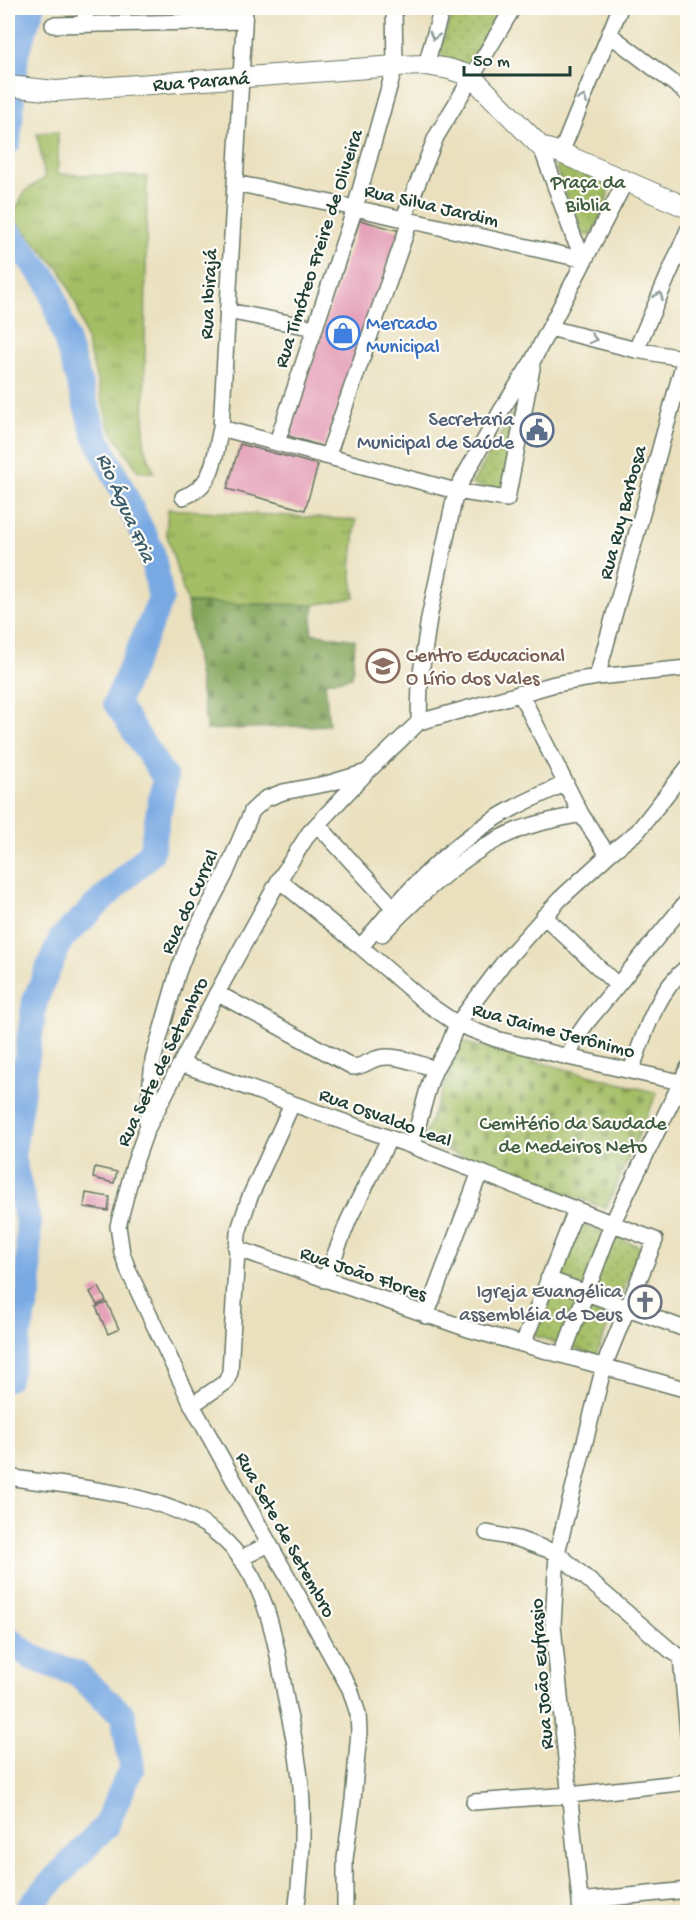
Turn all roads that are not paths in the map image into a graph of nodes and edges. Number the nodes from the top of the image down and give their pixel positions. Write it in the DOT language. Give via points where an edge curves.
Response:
graph roads {
  1 [pos="86,8"];
  2 [pos="394,8"];
  3 [pos="442,8"];
  4 [pos="513,8"];
  5 [pos="620,8"];
  6 [pos="244,14"];
  7 [pos="84,24"];
  8 [pos="53,25"];
  9 [pos="609,34"];
  10 [pos="426,65"];
  11 [pos="394,66"];
  12 [pos="471,76"];
  13 [pos="240,77"];
  14 [pos="16,87"];
  15 [pos="687,94"];
  16 [pos="541,147"];
  17 [pos="561,153"];
  18 [pos="625,182"];
  19 [pos="235,183"];
  20 [pos="355,208"];
  21 [pos="687,208"];
  22 [pos="407,220"];
  23 [pos="687,230"];
  24 [pos="585,260"];
  25 [pos="227,311"];
  26 [pos="315,328"];
  27 [pos="550,328"];
  28 [pos="636,350"];
  29 [pos="686,358"];
  30 [pos="534,360"];
  31 [pos="221,428"];
  32 [pos="277,442"];
  33 [pos="328,455"];
  34 [pos="456,491"];
  35 [pos="183,497"];
  36 [pos="687,669"];
  37 [pos="597,677"];
  38 [pos="520,693"];
  39 [pos="419,722"];
  40 [pos="687,766"];
  41 [pos="367,772"];
  42 [pos="566,783"];
  43 [pos="581,814"];
  44 [pos="318,825"];
  45 [pos="608,855"];
  46 [pos="279,880"];
  47 [pos="687,900"];
  48 [pos="393,907"];
  49 [pos="544,916"];
  50 [pos="363,949"];
  51 [pos="687,966"];
  52 [pos="616,984"];
  53 [pos="217,993"];
  54 [pos="457,1024"];
  55 [pos="568,1057"];
  56 [pos="181,1064"];
  57 [pos="435,1069"];
  58 [pos="631,1071"];
  59 [pos="685,1078"];
  60 [pos="292,1104"];
  61 [pos="146,1131"];
  62 [pos="389,1139"];
  63 [pos="412,1146"];
  64 [pos="480,1172"];
  65 [pos="576,1210"];
  66 [pos="612,1224"];
  67 [pos="236,1248"];
  68 [pos="548,1279"];
  69 [pos="325,1280"];
  70 [pos="586,1292"];
  71 [pos="629,1308"];
  72 [pos="426,1316"];
  73 [pos="687,1330"];
  74 [pos="523,1344"];
  75 [pos="563,1354"];
  76 [pos="604,1366"];
  77 [pos="687,1390"];
  78 [pos="192,1406"];
  79 [pos="8,1477"];
  80 [pos="487,1533"];
  81 [pos="269,1544"];
  82 [pos="557,1554"];
  83 [pos="240,1559"];
  84 [pos="684,1658"];
  85 [pos="687,1733"];
  86 [pos="687,1782"];
  87 [pos="570,1795"];
  88 [pos="474,1802"];
  89 [pos="687,1890"];
  90 [pos="580,1907"];
  91 [pos="296,1912"];
  92 [pos="345,1912"];
  1 -- 7 [label="street"];
  2 -- 11 [label="street, Rua Timóteo Freire de Oliveira"];
  3 -- 10 [label="street, one-way"];
  4 -- 12 [label="street"];
  5 -- 9 [label="street"];
  6 -- 7 [label="street"];
  6 -- 13 [label="street, Rua Ibirajá"];
  7 -- 8 [label="street"];
  9 -- 15 [label="street"];
  17 -- 9 [label="street, one-way"];
  10 -- 11 [label="main road, Rua Paraná"];
  10 -- 12 [label="main road, Rua Paraná"];
  11 -- 13 [label="main road, Rua Paraná"];
  11 -- 20 [label="street, Rua Timóteo Freire de Oliveira"];
  12 -- 16 [label="main road"];
  12 -- 22 [label="street" via="436,137"];
  13 -- 14 [label="main road, Rua Paraná" via="56,91"];
  13 -- 19 [label="street, Rua Ibirajá"];
  16 -- 17 [label="main road"];
  16 -- 24 [label="street"];
  17 -- 18 [label="main road"];
  18 -- 21 [label="main road"];
  18 -- 24 [label="street"];
  19 -- 20 [label="street, Rua Silva Jardim"];
  19 -- 25 [label="street, Rua Ibirajá"];
  20 -- 22 [label="street, Rua Silva Jardim"];
  20 -- 26 [label="street, Rua Timóteo Freire de Oliveira"];
  22 -- 24 [label="street, Rua Silva Jardim"];
  22 -- 33 [label="street"];
  28 -- 23 [label="street, one-way"];
  24 -- 27 [label="street"];
  25 -- 26 [label="street"];
  25 -- 31 [label="street, Rua Ibirajá"];
  26 -- 32 [label="street, Rua Timóteo Freire de Oliveira"];
  27 -- 28 [label="street, one-way"];
  27 -- 30 [label="street"];
  28 -- 29 [label="street"];
  29 -- 37 [label="street, Rua Ruy Barbosa"];
  30 -- 34 [label="street"];
  30 -- 34 [label="street" via="507,500"];
  31 -- 32 [label="street"];
  31 -- 35 [label="street, Rua Ibirajá" via="204,486"];
  32 -- 33 [label="street"];
  33 -- 34 [label="street"];
  34 -- 39 [label="street" via="429,618 420,680"];
  36 -- 37 [label="street"];
  37 -- 38 [label="street"];
  38 -- 39 [label="street"];
  38 -- 42 [label="street"];
  39 -- 41 [label="street, Rua Sete de Setembro"];
  40 -- 45 [label="street" via="638,831"];
  41 -- 44 [label="street, Rua Sete de Setembro"];
  41 -- 61 [label="street, Rua do Curral" via="282,792 265,799 252,811 178,972 153,1060"];
  42 -- 43 [label="street"];
  42 -- 48 [label="street" via="512,809 468,839"];
  43 -- 45 [label="street"];
  43 -- 50 [label="street" via="503,837 439,881"];
  44 -- 46 [label="street, Rua Sete de Setembro"];
  44 -- 48 [label="street"];
  45 -- 49 [label="street"];
  46 -- 50 [label="street, Rua Jaime Jerônimo"];
  46 -- 53 [label="street, Rua Sete de Setembro"];
  47 -- 52 [label="street"];
  48 -- 50 [label="street"];
  49 -- 52 [label="street"];
  49 -- 54 [label="street"];
  50 -- 54 [label="street, Rua Jaime Jerônimo"];
  51 -- 58 [label="street" via="657,1006"];
  52 -- 55 [label="street" via="578,1035"];
  53 -- 56 [label="street, Rua Sete de Setembro"];
  53 -- 57 [label="street" via="352,1067 389,1057"];
  54 -- 55 [label="street, Rua Jaime Jerônimo" via="495,1039"];
  54 -- 57 [label="street"];
  55 -- 58 [label="street, Rua Jaime Jerônimo"];
  56 -- 60 [label="street, Rua Osvaldo Leal"];
  56 -- 61 [label="street, Rua Sete de Setembro"];
  57 -- 63 [label="street"];
  58 -- 59 [label="street, Rua Jaime Jerônimo"];
  59 -- 66 [label="street"];
  60 -- 62 [label="street, Rua Osvaldo Leal"];
  60 -- 67 [label="street" via="249,1199"];
  61 -- 78 [label="street, Rua Sete de Setembro" via="118,1226 119,1238 129,1272"];
  62 -- 63 [label="street, Rua Osvaldo Leal"];
  62 -- 69 [label="street" via="349,1219"];
  63 -- 64 [label="street, Rua Osvaldo Leal"];
  64 -- 65 [label="street, Rua Osvaldo Leal"];
  64 -- 72 [label="street"];
  65 -- 66 [label="street, Rua Osvaldo Leal"];
  65 -- 68 [label="street"];
  66 -- 70 [label="street"];
  66 -- 71 [label="street, Rua Osvaldo Leal" via="655,1240"];
  67 -- 69 [label="street, Rua João Flores"];
  67 -- 78 [label="street" via="230,1372 226,1382"];
  68 -- 70 [label="street"];
  68 -- 74 [label="street"];
  69 -- 72 [label="street, Rua João Flores"];
  70 -- 71 [label="street"];
  70 -- 75 [label="street"];
  71 -- 73 [label="street"];
  71 -- 76 [label="street, Rua João Eufrasio"];
  72 -- 74 [label="street, Rua João Flores"];
  74 -- 75 [label="street, Rua João Flores"];
  75 -- 76 [label="street, Rua João Flores"];
  76 -- 77 [label="street, Rua João Flores"];
  76 -- 82 [label="street, Rua João Eufrasio"];
  78 -- 81 [label="street, Rua Sete de Setembro"];
  79 -- 83 [label="street" via="131,1496 185,1514 221,1538"];
  80 -- 82 [label="street" via="518,1539"];
  81 -- 83 [label="street"];
  81 -- 92 [label="street, Rua Sete de Setembro" via="350,1689 358,1714 358,1753 345,1859"];
  82 -- 84 [label="street"];
  82 -- 87 [label="street, Rua João Eufrasio" via="553,1625"];
  83 -- 91 [label="street" via="262,1597 273,1628 298,1764 302,1803"];
  84 -- 85 [label="street"];
  86 -- 87 [label="street"];
  87 -- 88 [label="street"];
  87 -- 90 [label="street, Rua João Eufrasio"];
  89 -- 90 [label="street"];
}
